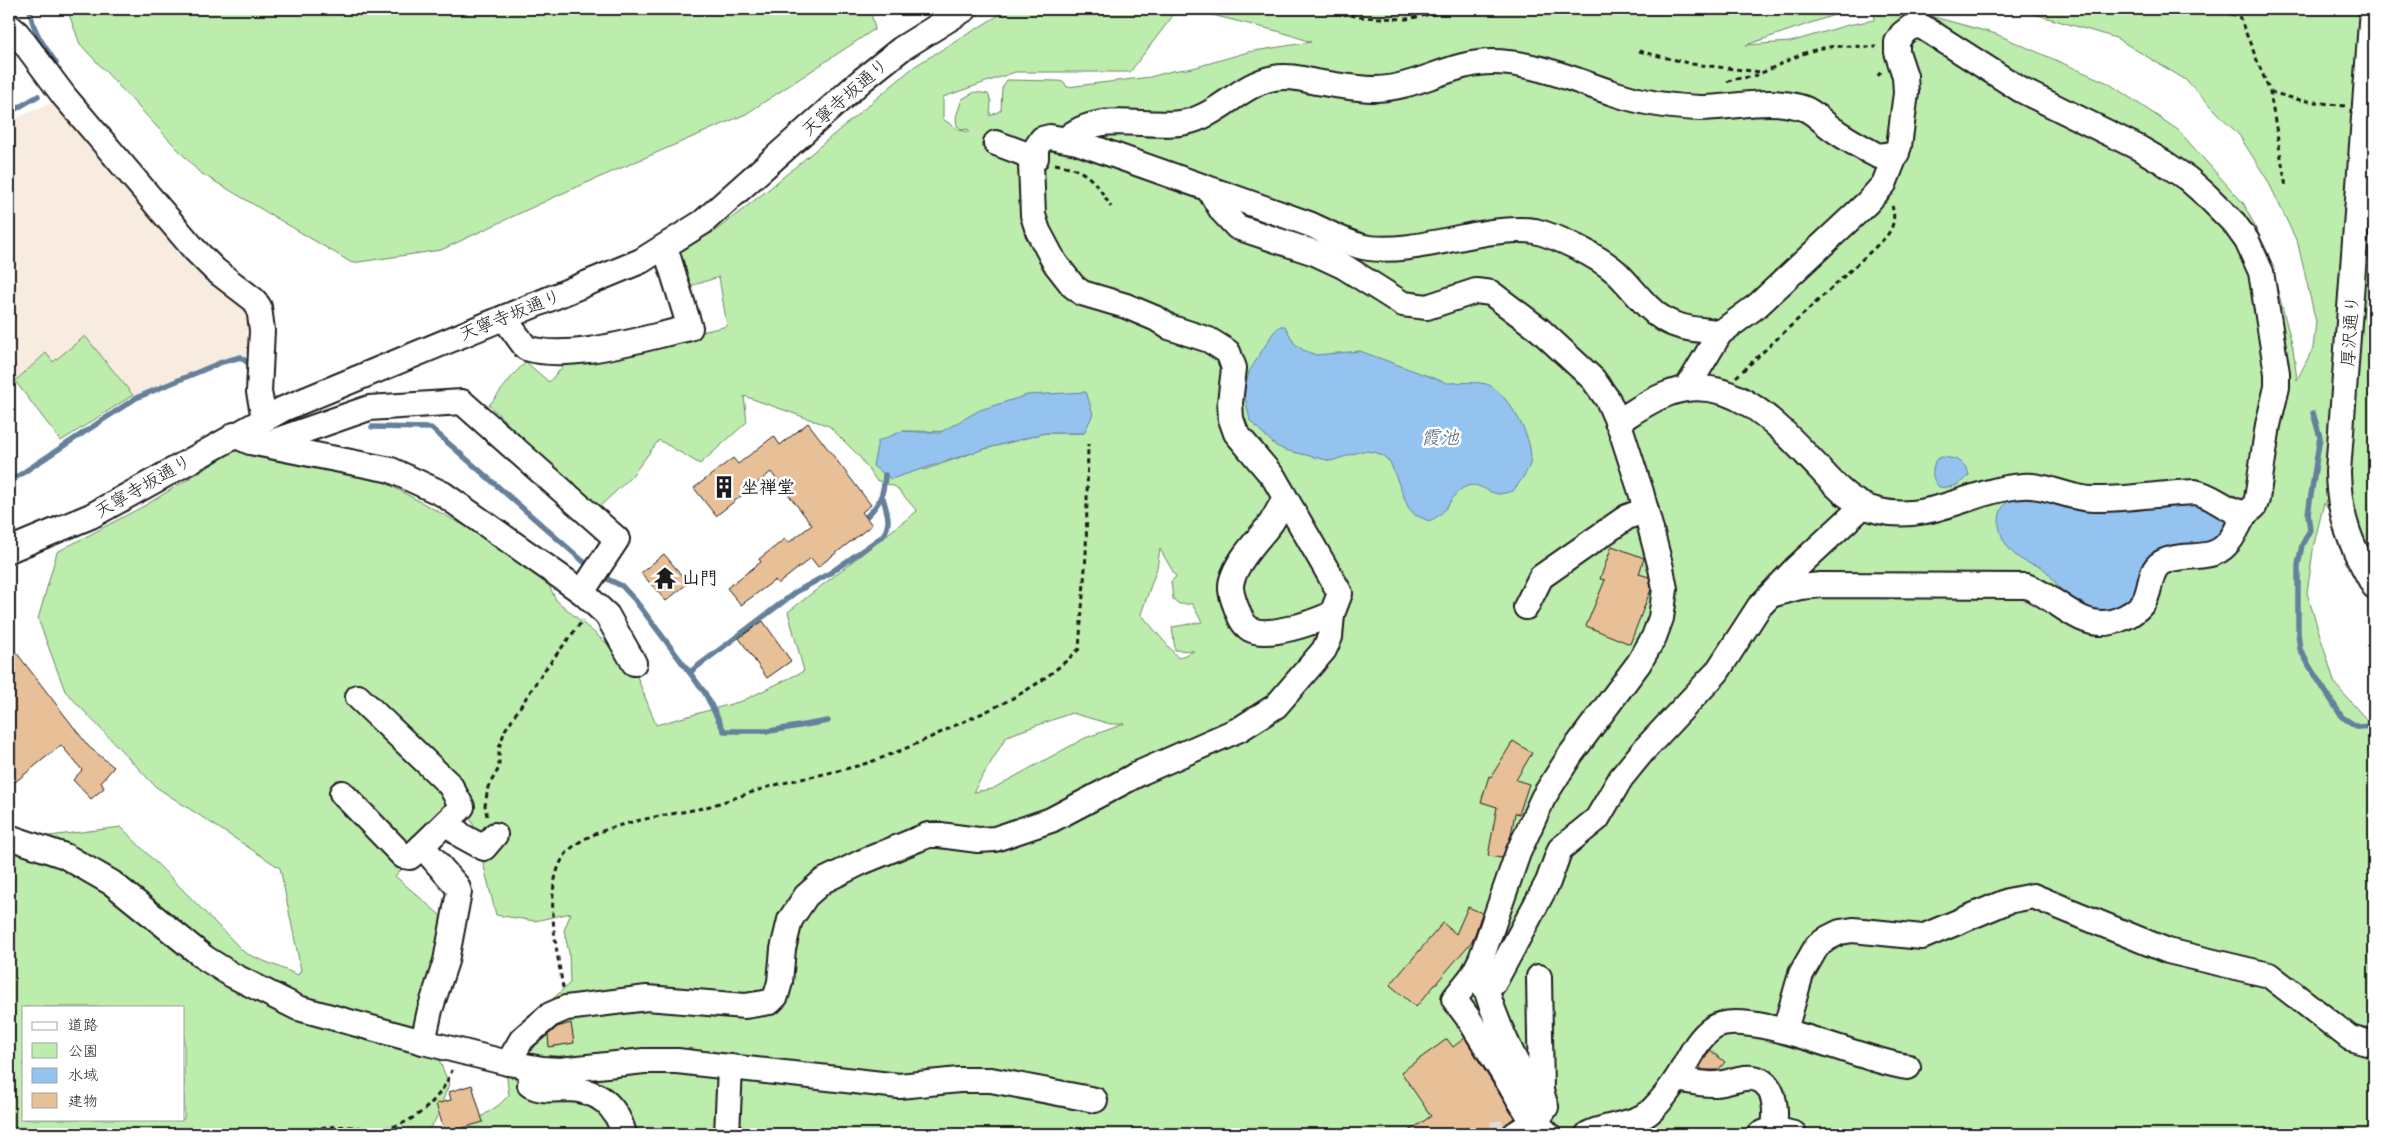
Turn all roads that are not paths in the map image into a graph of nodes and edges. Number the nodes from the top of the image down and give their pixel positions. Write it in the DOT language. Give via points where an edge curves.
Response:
graph roads {
  1 [pos="965,9"];
  2 [pos="2372,9"];
  3 [pos="9,26"];
  4 [pos="1066,139"];
  5 [pos="996,143"];
  6 [pos="1897,153"];
  7 [pos="1032,156"];
  8 [pos="1209,190"];
  9 [pos="665,247"];
  10 [pos="506,317"];
  11 [pos="1720,333"];
  12 [pos="1688,388"];
  13 [pos="264,418"];
  14 [pos="1617,422"];
  15 [pos="234,435"];
  16 [pos="264,445"];
  17 [pos="1285,499"];
  18 [pos="1863,506"];
  19 [pos="1646,510"];
  20 [pos="2246,513"];
  21 [pos="9,550"];
  22 [pos="592,579"];
  23 [pos="2374,586"];
  24 [pos="1770,596"];
  25 [pos="1526,607"];
  26 [pos="1332,614"];
  27 [pos="634,663"];
  28 [pos="358,697"];
  29 [pos="342,793"];
  30 [pos="447,822"];
  31 [pos="495,835"];
  32 [pos="9,837"];
  33 [pos="422,846"];
  34 [pos="1539,977"];
  35 [pos="1479,982"];
  36 [pos="1785,1030"];
  37 [pos="423,1042"];
  38 [pos="2374,1046"];
  39 [pos="508,1063"];
  40 [pos="730,1067"];
  41 [pos="1908,1067"];
  42 [pos="532,1068"];
  43 [pos="1677,1079"];
  44 [pos="1095,1100"];
  45 [pos="1525,1128"];
  46 [pos="1776,1132"];
  47 [pos="624,1134"];
  48 [pos="727,1134"];
  49 [pos="1563,1134"];
  50 [pos="1588,1134"];
  1 -- 9 [label="street, 天寧寺坂通り" via="901,49 703,222"];
  2 -- 23 [label="street, 厚沢通り" via="2338,486 2346,532"];
  3 -- 13 [label="street" via="194,249 259,307 262,330 259,392"];
  4 -- 6 [label="street" via="1080,130 1104,123 1189,121 1271,78 1287,77 1377,89 1411,84 1465,66 1490,62 1535,68 1624,97 1675,106 1794,106 1810,111 1832,129 1878,156"];
  4 -- 7 [label="street" via="1042,138"];
  4 -- 8 [label="street" via="1120,155"];
  5 -- 7 [label="street"];
  6 -- 11 [label="street" via="1884,184 1867,203 1758,305"];
  6 -- 20 [label="street" via="1906,93 1897,42 1911,27 1921,26 2020,90 2163,162 2188,179 2234,223 2247,241 2261,272 2277,387 2268,425 2258,499"];
  7 -- 17 [label="street" via="1034,215 1038,231 1064,277 1082,293 1210,340 1228,352 1234,368 1230,403 1236,433 1265,466"];
  8 -- 11 [label="street" via="1309,224 1366,248 1396,248 1493,232 1534,231 1604,264 1665,320 1678,326"];
  8 -- 14 [label="street" via="1237,227 1315,252 1403,304 1427,307 1476,291 1491,293 1540,330 1593,379 1608,400"];
  9 -- 10 [label="street, 天寧寺坂通り" via="641,261"];
  9 -- 10 [label="street" via="690,328 554,354 526,348"];
  10 -- 13 [label="street, 天寧寺坂通り"];
  11 -- 12 [label="street"];
  12 -- 14 [label="street" via="1659,397"];
  12 -- 18 [label="street" via="1721,391 1755,408 1786,433 1845,494"];
  13 -- 15 [label="street, 天寧寺坂通り"];
  14 -- 19 [label="street"];
  15 -- 16 [label="street"];
  15 -- 21 [label="street, 天寧寺坂通り" via="91,516"];
  16 -- 22 [label="street" via="391,470 443,494"];
  16 -- 22 [label="street" via="369,408 462,402 617,539"];
  17 -- 26 [label="street" via="1340,593"];
  17 -- 26 [label="street" via="1232,581 1236,609 1242,622 1252,630 1304,626"];
  18 -- 20 [label="street" via="1892,514 1916,513 2007,487 2035,485 2095,500 2195,492 2210,495 2236,512"];
  18 -- 24 [label="street"];
  19 -- 25 [label="street" via="1627,517 1541,577"];
  19 -- 35 [label="street" via="1664,588 1664,604 1654,637 1543,798 1518,853 1481,959"];
  20 -- 24 [label="street" via="2222,549 2212,554 2159,564 2140,607 2130,615 2104,624 2086,621 2047,595 2026,586 1821,584"];
  22 -- 27 [label="street" via="617,614"];
  24 -- 35 [label="street" via="1748,623 1717,672 1621,778 1598,819 1560,849 1548,882 1494,983"];
  26 -- 39 [label="street" via="1328,642 1315,662 1276,706 1224,738 1172,758 1050,820 995,839 928,835 823,881 806,896 790,920 780,982 776,996 770,1002 745,1006 647,998 566,1008 522,1038"];
  28 -- 30 [label="street" via="450,785 462,807"];
  29 -- 33 [label="street" via="404,856 410,858"];
  30 -- 31 [label="street" via="462,836 484,848"];
  30 -- 33 [label="street"];
  32 -- 37 [label="street" via="65,856 112,883 206,958 282,1001 320,1015"];
  33 -- 37 [label="street" via="457,886 459,898 446,961"];
  34 -- 45 [label="street" via="1540,1091"];
  35 -- 45 [label="street" via="1529,1086"];
  35 -- 45 [label="street" via="1454,998 1469,1019"];
  36 -- 38 [label="street" via="1801,974 1817,946 1828,938 1853,930 1922,937 2008,902 2033,896 2168,951 2269,975 2350,1038"];
  36 -- 41 [label="street" via="1869,1059"];
  36 -- 43 [label="street" via="1739,1021 1724,1023 1703,1036"];
  37 -- 39 [label="street"];
  39 -- 42 [label="street"];
  40 -- 42 [label="street" via="658,1060 560,1070"];
  40 -- 44 [label="street" via="899,1086 991,1080"];
  40 -- 48 [label="street"];
  42 -- 47 [label="street" via="530,1085 541,1090 572,1090 602,1098 620,1119"];
  43 -- 46 [label="street" via="1712,1085 1743,1078 1761,1080 1770,1089 1775,1103"];
  43 -- 50 [label="street" via="1646,1115"];
  45 -- 49 [label="street" via="1561,1126"];
}
